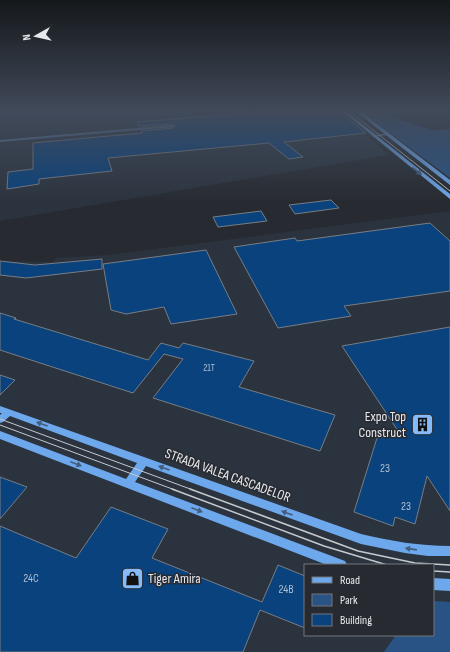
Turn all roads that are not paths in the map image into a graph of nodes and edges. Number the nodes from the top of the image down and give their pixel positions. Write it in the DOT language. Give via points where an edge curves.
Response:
graph roads {
  1 [pos="381,141"];
  2 [pos="397,141"];
  3 [pos="450,183"];
  4 [pos="450,197"];
  5 [pos="4,410"];
  6 [pos="0,420"];
  7 [pos="0,435"];
  8 [pos="144,461"];
  9 [pos="128,484"];
  10 [pos="450,551"];
  11 [pos="338,564"];
  12 [pos="434,584"];
  13 [pos="450,585"];
  1 -- 4 [label="main road, one-way"];
  2 -- 3 [label="main road"];
  5 -- 6 [label="main road"];
  8 -- 5 [label="main road, STRADA VALEA CASCADELOR, one-way"];
  7 -- 9 [label="main road, one-way"];
  8 -- 9 [label="main road"];
  10 -- 8 [label="main road, STRADA VALEA CASCADELOR, one-way" via="421,550 361,539"];
  9 -- 11 [label="main road, one-way"];
  12 -- 13 [label="main road"];
}
